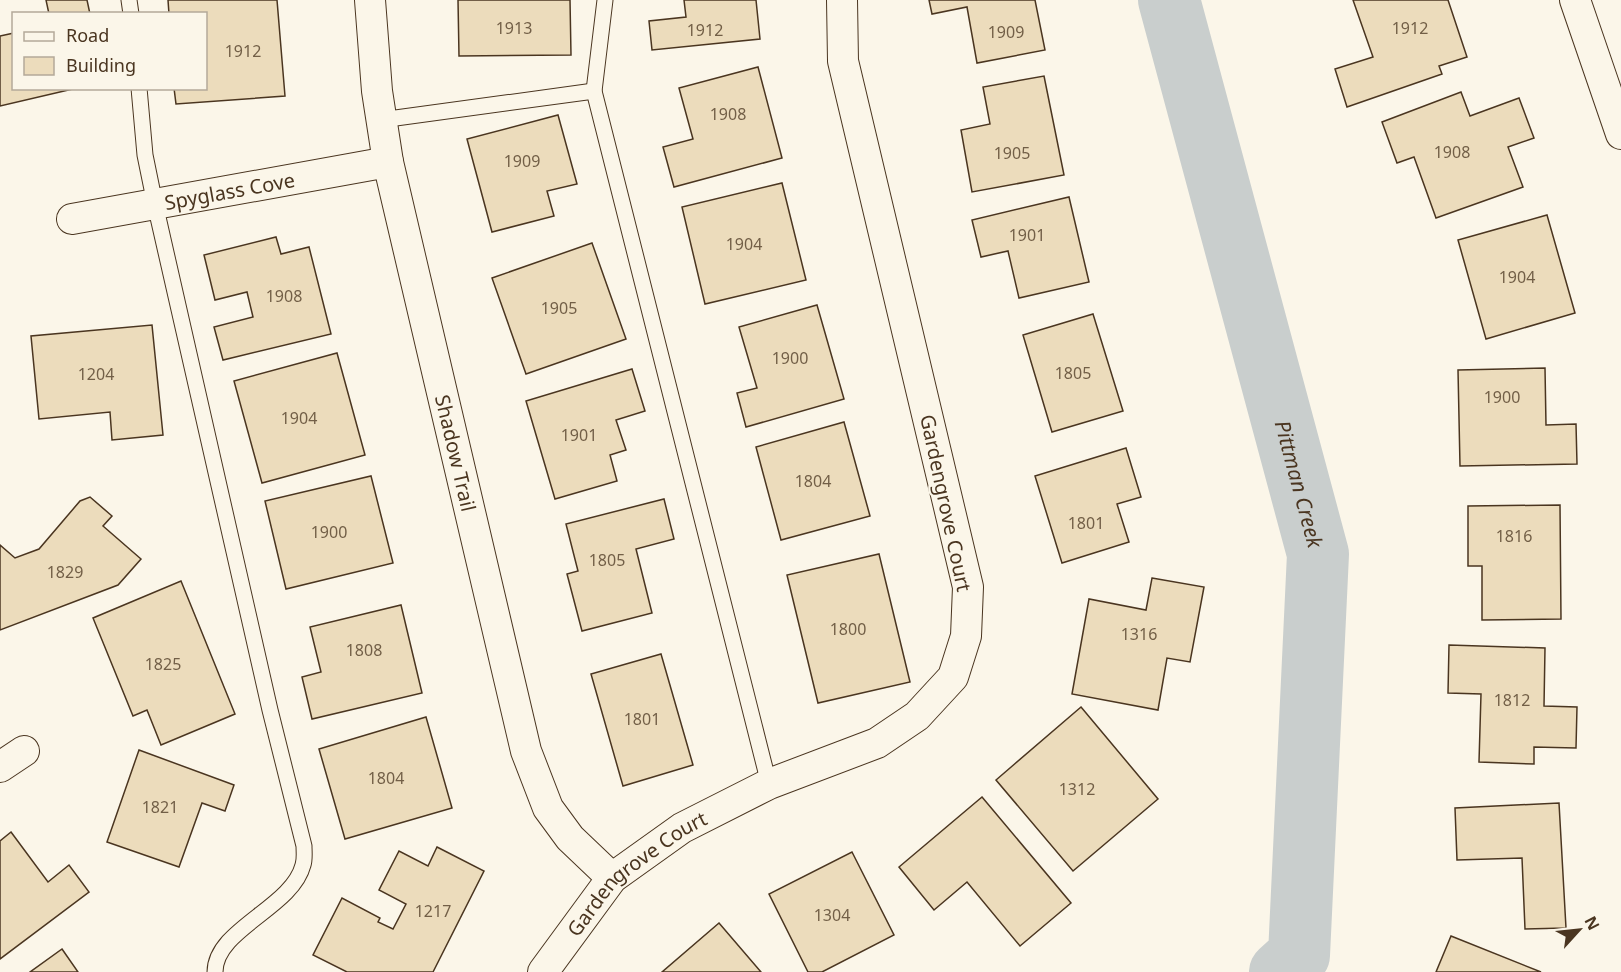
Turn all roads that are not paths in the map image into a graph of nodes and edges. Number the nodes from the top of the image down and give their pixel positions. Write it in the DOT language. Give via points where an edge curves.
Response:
graph roads {
  1 [pos="370,0"];
  2 [pos="604,0"];
  3 [pos="842,0"];
  4 [pos="1575,0"];
  5 [pos="139,90"];
  6 [pos="594,91"];
  7 [pos="381,120"];
  8 [pos="1621,134"];
  9 [pos="388,162"];
  10 [pos="155,204"];
  11 [pos="72,219"];
  12 [pos="769,784"];
  13 [pos="612,878"];
  14 [pos="215,972"];
  15 [pos="543,972"];
  1 -- 7 [label="street, Shadow Trail"];
  2 -- 6 [label="lane"];
  3 -- 12 [label="street, Gardengrove Court" via="843,61 969,587 966,636 953,677 917,716 877,743"];
  4 -- 8 [label="street"];
  5 -- 10 [label="lane" via="145,155"];
  6 -- 7 [label="lane"];
  6 -- 12 [label="lane"];
  7 -- 9 [label="street, Shadow Trail"];
  9 -- 10 [label="street, Spyglass Cove"];
  9 -- 13 [label="street, Shadow Trail" via="526,751 548,808 570,838"];
  10 -- 11 [label="street, Spyglass Cove"];
  10 -- 14 [label="lane" via="304,846 303,866 291,886 222,949"];
  12 -- 13 [label="street, Gardengrove Court" via="682,828"];
  13 -- 15 [label="street, Gardengrove Court"];
}
